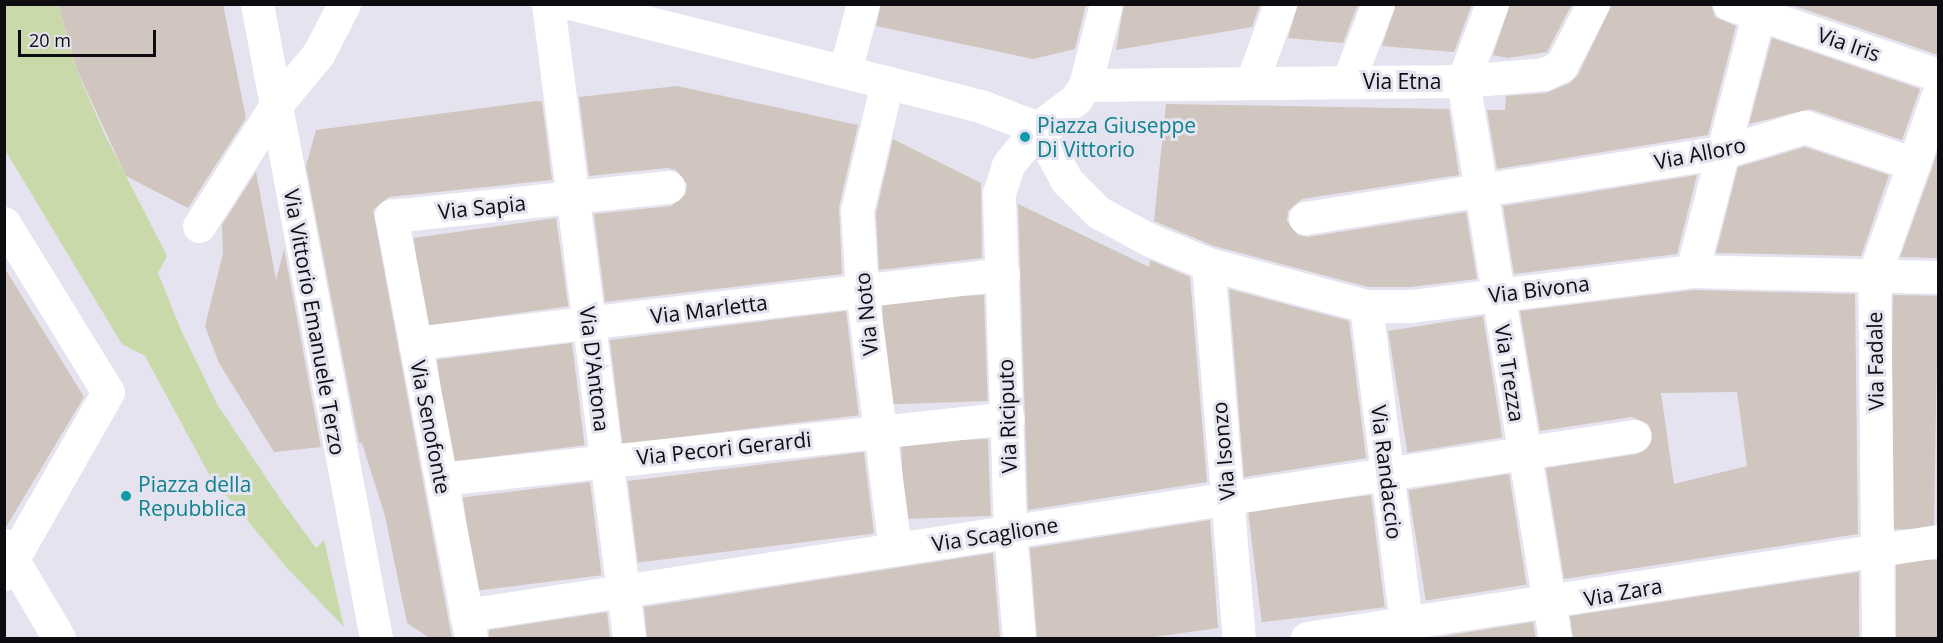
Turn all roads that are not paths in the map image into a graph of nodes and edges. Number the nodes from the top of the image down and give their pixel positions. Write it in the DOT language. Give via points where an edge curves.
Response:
graph roads {
  1 [pos="257,4"];
  2 [pos="344,4"];
  3 [pos="548,4"];
  4 [pos="574,4"];
  5 [pos="1106,4"];
  6 [pos="1280,4"];
  7 [pos="1378,4"];
  8 [pos="1492,4"];
  9 [pos="1593,4"];
  10 [pos="1750,7"];
  11 [pos="860,13"];
  12 [pos="845,71"];
  13 [pos="1938,75"];
  14 [pos="1348,81"];
  15 [pos="1462,81"];
  16 [pos="887,82"];
  17 [pos="1252,82"];
  18 [pos="1085,85"];
  19 [pos="1938,95"];
  20 [pos="276,105"];
  21 [pos="1038,128"];
  22 [pos="1723,152"];
  23 [pos="1914,164"];
  24 [pos="668,187"];
  25 [pos="1481,191"];
  26 [pos="573,197"];
  27 [pos="391,216"];
  28 [pos="1305,218"];
  29 [pos="4,223"];
  30 [pos="199,226"];
  31 [pos="1208,264"];
  32 [pos="15,265"];
  33 [pos="1692,270"];
  34 [pos="1003,274"];
  35 [pos="1874,275"];
  36 [pos="1938,277"];
  37 [pos="862,291"];
  38 [pos="1497,293"];
  39 [pos="1366,306"];
  40 [pos="589,323"];
  41 [pos="415,343"];
  42 [pos="1008,418"];
  43 [pos="880,432"];
  44 [pos="1634,436"];
  45 [pos="1524,453"];
  46 [pos="606,461"];
  47 [pos="1388,473"];
  48 [pos="441,479"];
  49 [pos="1227,498"];
  50 [pos="1010,531"];
  51 [pos="1938,541"];
  52 [pos="1877,548"];
  53 [pos="895,549"];
  54 [pos="7,560"];
  55 [pos="623,591"];
  56 [pos="1549,604"];
  57 [pos="469,627"];
  58 [pos="1408,631"];
  59 [pos="59,639"];
  60 [pos="376,639"];
  61 [pos="629,639"];
  62 [pos="1019,639"];
  63 [pos="1239,639"];
  64 [pos="1307,639"];
  65 [pos="1555,639"];
  66 [pos="1878,639"];
  1 -- 20 [label="street, Via Vittorio Emanuele Terzo"];
  2 -- 20 [label="street" via="319,53"];
  3 -- 26 [label="street, Via D'Antona"];
  4 -- 12 [label="street"];
  5 -- 18 [label="street"];
  6 -- 17 [label="street"];
  7 -- 14 [label="street"];
  8 -- 15 [label="street"];
  9 -- 15 [label="street, Via Etna" via="1561,66 1544,74"];
  10 -- 13 [label="street, Via Iris"];
  10 -- 22 [label="street"];
  11 -- 12 [label="street"];
  12 -- 16 [label="street"];
  14 -- 15 [label="street, Via Etna"];
  14 -- 17 [label="street, Via Etna"];
  15 -- 25 [label="street, Via Trezza"];
  16 -- 21 [label="street" via="983,107"];
  16 -- 37 [label="street, Via Noto" via="857,211"];
  17 -- 18 [label="street, Via Etna"];
  18 -- 21 [label="street" via="1076,99"];
  19 -- 23 [label="street, Via Fadale"];
  20 -- 30 [label="street"];
  20 -- 60 [label="street, Via Vittorio Emanuele Terzo"];
  21 -- 31 [label="street, Via Bivona" via="1067,181 1098,212 1150,240"];
  21 -- 34 [label="street, Via Riciputo" via="1008,165 999,193"];
  22 -- 23 [label="street, Via Alloro" via="1805,127"];
  22 -- 25 [label="street, Via Alloro"];
  22 -- 33 [label="street"];
  23 -- 35 [label="street, Via Fadale"];
  24 -- 26 [label="street, Via Sapia"];
  25 -- 28 [label="street, Via Alloro"];
  25 -- 38 [label="street, Via Trezza"];
  26 -- 27 [label="street, Via Sapia"];
  26 -- 40 [label="street, Via D'Antona"];
  27 -- 41 [label="street, Via Senofonte"];
  29 -- 32 [label="street"];
  31 -- 39 [label="street, Via Bivona"];
  31 -- 49 [label="street, Via Isonzo"];
  32 -- 54 [label="street" via="108,392"];
  33 -- 35 [label="street, Via Bivona"];
  33 -- 38 [label="street, Via Bivona"];
  34 -- 37 [label="street, Via Marletta"];
  34 -- 42 [label="street, Via Riciputo"];
  35 -- 36 [label="street, Via Bivona"];
  35 -- 52 [label="street, Via Fadale"];
  37 -- 40 [label="street, Via Marletta"];
  37 -- 43 [label="street, Via Noto"];
  38 -- 39 [label="street, Via Bivona" via="1411,306"];
  38 -- 45 [label="street, Via Trezza"];
  39 -- 47 [label="street, Via Randaccio"];
  40 -- 41 [label="street, Via Marletta"];
  40 -- 46 [label="street, Via D'Antona"];
  41 -- 48 [label="street, Via Senofonte"];
  42 -- 43 [label="street, Via Pecori Gerardi"];
  42 -- 50 [label="street, Via Riciputo"];
  43 -- 46 [label="street, Via Pecori Gerardi"];
  43 -- 53 [label="street, Via Noto"];
  44 -- 45 [label="street, Via Scaglione"];
  45 -- 47 [label="street, Via Scaglione"];
  45 -- 56 [label="street, Via Trezza"];
  46 -- 48 [label="street, Via Pecori Gerardi"];
  46 -- 55 [label="street, Via D'Antona"];
  47 -- 49 [label="street, Via Scaglione"];
  47 -- 58 [label="street, Via Randaccio"];
  48 -- 57 [label="street, Via Senofonte"];
  49 -- 50 [label="street, Via Scaglione"];
  49 -- 63 [label="street, Via Isonzo"];
  50 -- 53 [label="street, Via Scaglione"];
  50 -- 62 [label="street, Via Riciputo"];
  51 -- 52 [label="street, Via Zara"];
  52 -- 56 [label="street, Via Zara"];
  52 -- 66 [label="street, Via Fadale"];
  53 -- 55 [label="street, Via Scaglione"];
  54 -- 59 [label="street"];
  55 -- 57 [label="street, Via Scaglione"];
  55 -- 61 [label="street, Via D'Antona"];
  56 -- 58 [label="street, Via Zara"];
  56 -- 65 [label="street, Via Trezza"];
  58 -- 64 [label="street, Via Zara"];
}
